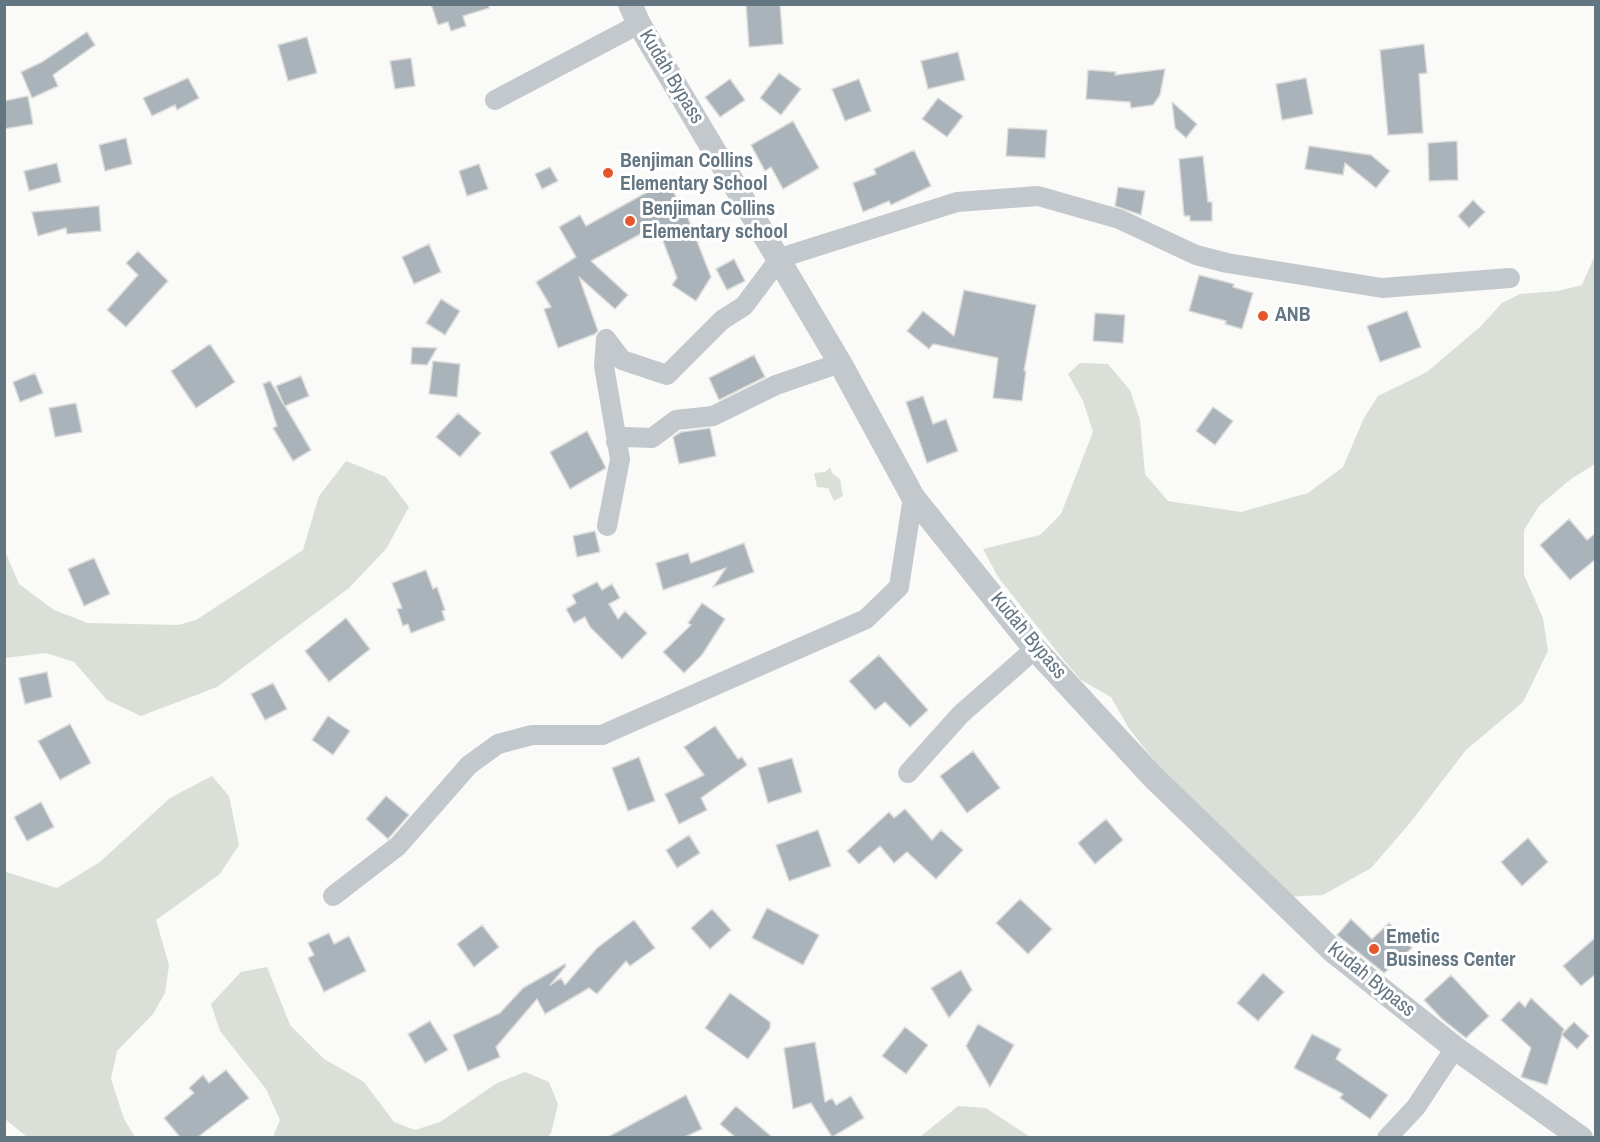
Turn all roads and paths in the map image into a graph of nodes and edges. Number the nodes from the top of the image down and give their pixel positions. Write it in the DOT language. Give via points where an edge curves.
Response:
graph roads {
  1 [pos="635,14"];
  2 [pos="495,100"];
  3 [pos="780,258"];
  4 [pos="1510,278"];
  5 [pos="840,363"];
  6 [pos="616,442"];
  7 [pos="913,497"];
  8 [pos="607,526"];
  9 [pos="1035,649"];
  10 [pos="908,773"];
  11 [pos="333,896"];
  12 [pos="1455,1048"];
  13 [pos="1387,1137"];
  14 [pos="1581,1137"];
  1 -- 2 [label="street"];
  1 -- 3 [label="street, Kudah Bypass"];
  3 -- 4 [label="street" via="957,202 1038,196 1119,219 1196,255 1227,263 1382,288"];
  3 -- 5 [label="street, Kudah Bypass"];
  3 -- 6 [label="street" via="744,306 722,320 667,375 622,360 606,339 604,366"];
  5 -- 6 [label="street" via="776,385 713,416 676,420 652,438 625,437"];
  5 -- 7 [label="street, Kudah Bypass"];
  6 -- 8 [label="street" via="620,459"];
  7 -- 9 [label="street, Kudah Bypass"];
  7 -- 11 [label="street" via="899,587 866,620 602,735 532,735 498,744 469,765 398,846"];
  9 -- 10 [label="street" via="968,707"];
  9 -- 12 [label="street, Kudah Bypass" via="1153,777 1333,951"];
  12 -- 13 [label="street" via="1416,1107"];
  12 -- 14 [label="street, Kudah Bypass"];
}
